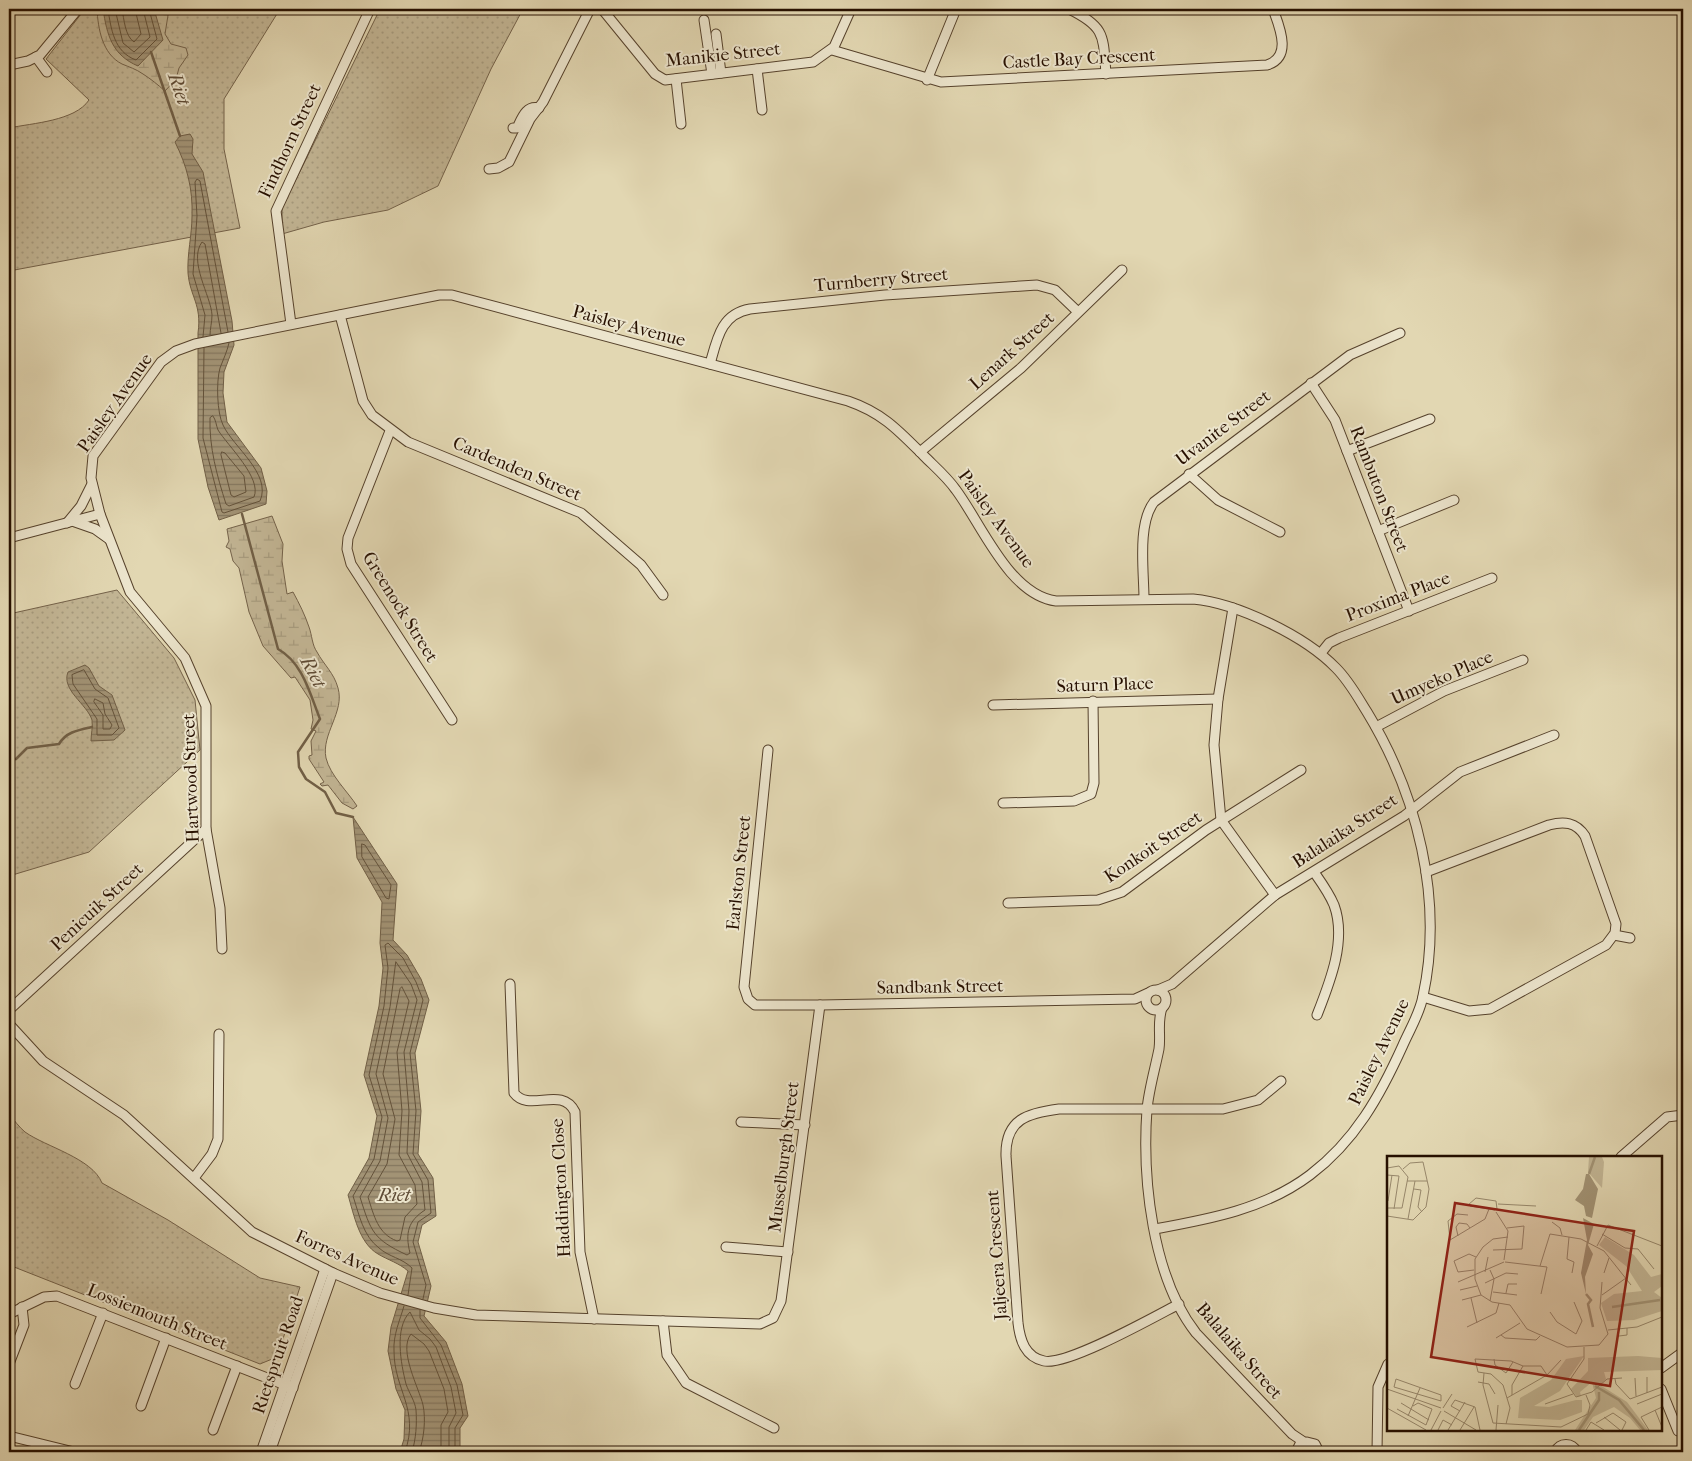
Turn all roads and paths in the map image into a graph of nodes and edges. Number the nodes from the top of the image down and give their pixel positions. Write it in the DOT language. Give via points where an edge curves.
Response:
graph roads {
  1 [pos="78,9"];
  2 [pos="370,9"];
  3 [pos="590,9"];
  4 [pos="602,9"];
  5 [pos="851,9"];
  6 [pos="956,9"];
  7 [pos="1069,9"];
  8 [pos="1272,9"];
  9 [pos="704,20"];
  10 [pos="716,34"];
  11 [pos="832,50"];
  12 [pos="36,57"];
  13 [pos="9,65"];
  14 [pos="756,69"];
  15 [pos="47,72"];
  16 [pos="716,74"];
  17 [pos="1106,74"];
  18 [pos="676,79"];
  19 [pos="927,80"];
  20 [pos="540,106"];
  21 [pos="762,110"];
  22 [pos="681,124"];
  23 [pos="513,128"];
  24 [pos="489,169"];
  25 [pos="1122,270"];
  26 [pos="1078,312"];
  27 [pos="340,314"];
  28 [pos="292,324"];
  29 [pos="1400,334"];
  30 [pos="710,364"];
  31 [pos="1311,384"];
  32 [pos="1430,418"];
  33 [pos="390,431"];
  34 [pos="1347,451"];
  35 [pos="920,452"];
  36 [pos="1189,474"];
  37 [pos="92,483"];
  38 [pos="1454,500"];
  39 [pos="100,514"];
  40 [pos="70,522"];
  41 [pos="1378,531"];
  42 [pos="1280,532"];
  43 [pos="9,538"];
  44 [pos="110,540"];
  45 [pos="1492,578"];
  46 [pos="664,595"];
  47 [pos="1144,600"];
  48 [pos="1233,608"];
  49 [pos="1409,611"];
  50 [pos="1321,653"];
  51 [pos="1523,660"];
  52 [pos="1218,699"];
  53 [pos="1092,701"];
  54 [pos="993,705"];
  55 [pos="452,720"];
  56 [pos="1376,727"];
  57 [pos="1554,735"];
  58 [pos="768,750"];
  59 [pos="1301,770"];
  60 [pos="1003,802"];
  61 [pos="1411,809"];
  62 [pos="1221,820"];
  63 [pos="206,829"];
  64 [pos="1314,872"];
  65 [pos="1426,872"];
  66 [pos="1275,895"];
  67 [pos="1008,902"];
  68 [pos="1614,936"];
  69 [pos="1630,938"];
  70 [pos="222,949"];
  71 [pos="510,984"];
  72 [pos="1172,984"];
  73 [pos="1158,990"];
  74 [pos="1148,994"];
  75 [pos="1423,997"];
  76 [pos="748,998"];
  77 [pos="1135,999"];
  78 [pos="820,1006"];
  79 [pos="1157,1006"];
  80 [pos="9,1010"];
  81 [pos="1317,1015"];
  82 [pos="9,1024"];
  83 [pos="220,1034"];
  84 [pos="1281,1081"];
  85 [pos="1147,1108"];
  86 [pos="1683,1115"];
  87 [pos="741,1122"];
  88 [pos="805,1125"];
  89 [pos="1623,1156"];
  90 [pos="194,1178"];
  91 [pos="1155,1229"];
  92 [pos="726,1247"];
  93 [pos="788,1252"];
  94 [pos="324,1269"];
  95 [pos="334,1273"];
  96 [pos="1179,1304"];
  97 [pos="22,1307"];
  98 [pos="103,1313"];
  99 [pos="777,1313"];
  100 [pos="9,1314"];
  101 [pos="594,1319"];
  102 [pos="662,1321"];
  103 [pos="166,1338"];
  104 [pos="1683,1352"];
  105 [pos="9,1364"];
  106 [pos="238,1366"];
  107 [pos="1662,1367"];
  108 [pos="1387,1369"];
  109 [pos="75,1384"];
  110 [pos="289,1386"];
  111 [pos="1662,1391"];
  112 [pos="140,1406"];
  113 [pos="774,1428"];
  114 [pos="213,1430"];
  115 [pos="1678,1431"];
  116 [pos="1292,1434"];
  117 [pos="9,1436"];
  118 [pos="1304,1442"];
  119 [pos="1296,1451"];
  120 [pos="1554,1451"];
  121 [pos="74,1452"];
  122 [pos="262,1452"];
  123 [pos="270,1452"];
  124 [pos="1321,1452"];
  125 [pos="1377,1452"];
  126 [pos="1577,1452"];
  1 -- 12 [label="street"];
  2 -- 28 [label="street, Findhorn Street" via="276,211"];
  3 -- 20 [label="street"];
  4 -- 18 [label="street, Manikie Street" via="656,76"];
  5 -- 11 [label="street"];
  6 -- 19 [label="street"];
  7 -- 17 [label="street" via="1090,20 1100,31"];
  8 -- 17 [label="street, Castle Bay Crescent" via="1282,42 1279,56 1271,64"];
  9 -- 16 [label="street"];
  10 -- 16 [label="street"];
  11 -- 14 [label="street, Manikie Street" via="813,62"];
  11 -- 19 [label="street, Castle Bay Crescent"];
  12 -- 13 [label="street"];
  12 -- 15 [label="street"];
  14 -- 16 [label="street, Manikie Street"];
  14 -- 21 [label="street"];
  16 -- 18 [label="street, Manikie Street"];
  17 -- 19 [label="street, Castle Bay Crescent" via="944,82"];
  18 -- 22 [label="street"];
  20 -- 23 [label="street" via="527,110 517,128"];
  20 -- 24 [label="street" via="509,162"];
  25 -- 26 [label="street, Lenark Street"];
  26 -- 30 [label="street, Turnberry Street" via="1055,290 1037,285 750,309 737,313 724,324"];
  26 -- 35 [label="street, Lenark Street" via="1021,368"];
  27 -- 28 [label="street, Paisley Avenue"];
  27 -- 30 [label="street, Paisley Avenue" via="452,295"];
  27 -- 33 [label="street" via="365,405"];
  28 -- 37 [label="street, Paisley Avenue" via="176,350 157,366 93,456"];
  29 -- 31 [label="street, Uvanite Street" via="1354,352"];
  30 -- 35 [label="street, Paisley Avenue" via="860,405 885,418"];
  31 -- 34 [label="street, Rambuton Street" via="1331,413"];
  31 -- 36 [label="street, Uvanite Street"];
  32 -- 34 [label="street"];
  33 -- 46 [label="street, Cardenden Street" via="408,442 581,513 641,565"];
  33 -- 55 [label="street, Greenock Street" via="348,538 348,554"];
  34 -- 41 [label="street, Rambuton Street"];
  35 -- 47 [label="street, Paisley Avenue" via="956,490 989,543 1032,592 1056,600"];
  36 -- 42 [label="street" via="1218,500"];
  36 -- 47 [label="street, Uvanite Street" via="1154,502 1146,515"];
  37 -- 39 [label="street, Paisley Avenue"];
  37 -- 40 [label="street" via="86,499"];
  38 -- 41 [label="street"];
  39 -- 40 [label="street"];
  39 -- 44 [label="street, Hartwood Street"];
  40 -- 43 [label="street"];
  40 -- 44 [label="street" via="95,529"];
  41 -- 49 [label="street, Rambuton Street"];
  44 -- 63 [label="street, Hartwood Street" via="130,592 185,658 206,706"];
  45 -- 49 [label="street, Proxima Place"];
  47 -- 48 [label="street, Paisley Avenue" via="1193,599 1214,601"];
  48 -- 50 [label="street, Paisley Avenue"];
  48 -- 52 [label="street"];
  49 -- 50 [label="street, Proxima Place" via="1333,641"];
  50 -- 56 [label="street, Paisley Avenue" via="1350,685"];
  51 -- 56 [label="street, Umyeko Place" via="1444,691"];
  52 -- 53 [label="street, Saturn Place"];
  52 -- 62 [label="street" via="1214,744"];
  53 -- 54 [label="street, Saturn Place"];
  53 -- 60 [label="street" via="1094,783 1091,794 1074,801"];
  56 -- 61 [label="street, Paisley Avenue" via="1399,773"];
  57 -- 61 [label="street, Balalaika Street" via="1460,772"];
  58 -- 76 [label="street, Earlston Street" via="744,974"];
  59 -- 62 [label="street, Konkoit Street"];
  61 -- 64 [label="street, Balalaika Street"];
  61 -- 65 [label="street, Paisley Avenue"];
  62 -- 66 [label="street"];
  62 -- 67 [label="street, Konkoit Street" via="1114,896 1098,900"];
  63 -- 70 [label="street, Hartwood Street" via="219,900"];
  63 -- 80 [label="street, Penicuik Street"];
  64 -- 66 [label="street, Balalaika Street"];
  64 -- 81 [label="street" via="1334,905 1338,929 1333,975"];
  65 -- 68 [label="street" via="1549,826 1562,822 1570,824 1582,830 1590,845 1616,920"];
  65 -- 75 [label="street, Paisley Avenue" via="1428,942"];
  66 -- 72 [label="street, Balalaika Street"];
  68 -- 69 [label="street"];
  68 -- 75 [label="street" via="1601,948 1488,1009 1469,1011"];
  71 -- 101 [label="street, Haddington Close" via="514,1093 523,1100 562,1100 575,1112 580,1252"];
  72 -- 73 [label="street, Balalaika Street"];
  72 -- 79 [label="street, Balalaika Street"];
  73 -- 74 [label="street, Balalaika Street"];
  73 -- 79 [label="street" via="1163,994"];
  74 -- 77 [label="street, Sandbank Street"];
  74 -- 79 [label="street" via="1146,1000"];
  75 -- 91 [label="street, Paisley Avenue" via="1378,1100 1332,1156 1290,1188 1262,1202 1219,1218"];
  76 -- 78 [label="street, Sandbank Street" via="757,1006"];
  77 -- 78 [label="street, Sandbank Street"];
  77 -- 79 [label="street"];
  78 -- 88 [label="street, Musselburgh Street"];
  79 -- 85 [label="street, Balalaika Street" via="1159,1048"];
  82 -- 90 [label="street, Forres Avenue" via="43,1061 124,1115"];
  83 -- 90 [label="street" via="218,1139 212,1154"];
  84 -- 85 [label="street, Jaljeera Crescent" via="1258,1100 1223,1109"];
  85 -- 91 [label="street, Balalaika Street" via="1147,1180"];
  85 -- 96 [label="street, Jaljeera Crescent" via="1047,1110 1023,1118 1008,1135 1006,1156 1020,1339 1026,1350 1039,1360 1058,1361"];
  86 -- 89 [label="street" via="1667,1117"];
  87 -- 88 [label="street"];
  88 -- 93 [label="street, Musselburgh Street"];
  90 -- 94 [label="street, Forres Avenue" via="252,1232"];
  91 -- 96 [label="street, Balalaika Street"];
  92 -- 93 [label="street"];
  93 -- 99 [label="street, Musselburgh Street" via="782,1302"];
  94 -- 95 [label="street, Forres Avenue"];
  94 -- 110 [label="street, Rietspruit Road"];
  95 -- 101 [label="street, Forres Avenue" via="392,1297 476,1315"];
  95 -- 110 [label="street, Rietspruit Road"];
  96 -- 116 [label="street, Balalaika Street" via="1196,1333"];
  97 -- 98 [label="street, Lossiemouth Street" via="44,1297 57,1296"];
  97 -- 100 [label="street, Lossiemouth Street"];
  97 -- 105 [label="street" via="24,1325"];
  98 -- 103 [label="street, Lossiemouth Street"];
  98 -- 109 [label="street"];
  99 -- 102 [label="street, Forres Avenue" via="770,1321 760,1324"];
  101 -- 102 [label="street, Forres Avenue"];
  102 -- 113 [label="street" via="667,1355 686,1383"];
  103 -- 106 [label="street, Lossiemouth Street"];
  103 -- 112 [label="street"];
  104 -- 107 [label="street"];
  106 -- 110 [label="street, Lossiemouth Street"];
  106 -- 114 [label="street"];
  108 -- 125 [label="street" via="1378,1387"];
  110 -- 122 [label="street, Rietspruit Road"];
  110 -- 123 [label="street, Rietspruit Road"];
  111 -- 115 [label="street"];
  116 -- 118 [label="street, Balalaika Street"];
  116 -- 119 [label="street, Balalaika Street"];
  117 -- 121 [label="street"];
  118 -- 119 [label="street"];
  118 -- 124 [label="street, Balalaika Street" via="1313,1443"];
  120 -- 126 [label="street" via="1568,1444"];
}
